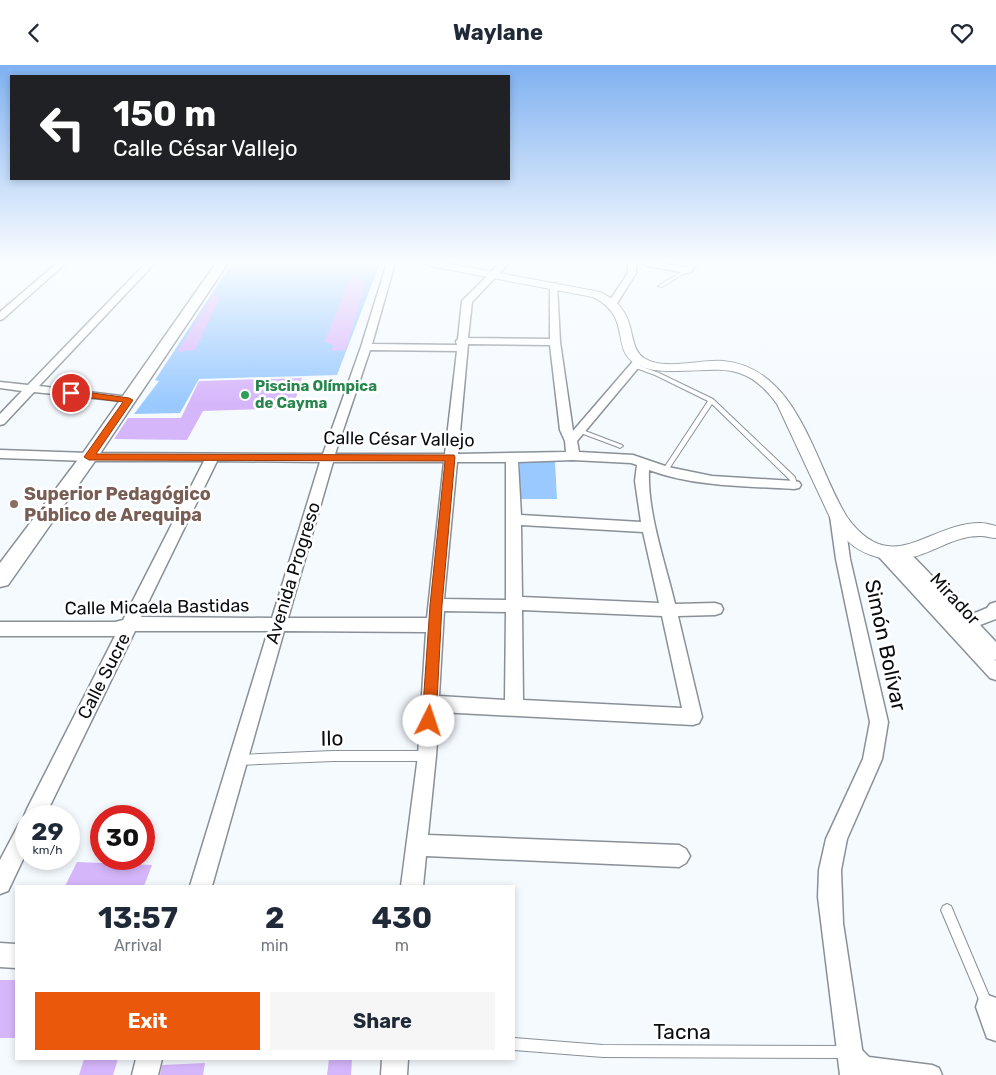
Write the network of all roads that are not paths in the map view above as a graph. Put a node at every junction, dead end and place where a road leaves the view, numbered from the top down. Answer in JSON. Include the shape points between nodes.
{"nodes":[{"id":1,"x":107,"y":310,"type":"edge"},
{"id":2,"x":190,"y":310,"type":"edge"},
{"id":3,"x":377,"y":310,"type":"edge"},
{"id":4,"x":466,"y":310,"type":"edge"},
{"id":5,"x":554,"y":310,"type":"edge"},
{"id":6,"x":619,"y":310,"type":"edge"},
{"id":7,"x":555,"y":342,"type":"junction"},
{"id":8,"x":461,"y":345,"type":"junction"},
{"id":9,"x":366,"y":347,"type":"junction"},
{"id":10,"x":637,"y":363,"type":"junction"},
{"id":11,"x":0,"y":385,"type":"edge"},
{"id":12,"x":32,"y":388,"type":"junction"},
{"id":13,"x":129,"y":400,"type":"junction"},
{"id":14,"x":710,"y":400,"type":"junction"},
{"id":15,"x":0,"y":421,"type":"edge"},
{"id":16,"x":580,"y":431,"type":"junction"},
{"id":17,"x":571,"y":441,"type":"junction"},
{"id":18,"x":620,"y":446,"type":"dead end"},
{"id":19,"x":0,"y":455,"type":"edge"},
{"id":20,"x":213,"y":456,"type":"junction"},
{"id":21,"x":328,"y":456,"type":"junction"},
{"id":22,"x":572,"y":456,"type":"junction"},
{"id":23,"x":89,"y":457,"type":"junction"},
{"id":24,"x":450,"y":457,"type":"junction"},
{"id":25,"x":512,"y":458,"type":"junction"},
{"id":26,"x":643,"y":463,"type":"junction"},
{"id":27,"x":665,"y":471,"type":"junction"},
{"id":28,"x":794,"y":485,"type":"joint"},
{"id":29,"x":836,"y":516,"type":"junction"},
{"id":30,"x":514,"y":520,"type":"junction"},
{"id":31,"x":649,"y":527,"type":"junction"},
{"id":32,"x":996,"y":532,"type":"edge"},
{"id":33,"x":884,"y":553,"type":"junction"},
{"id":34,"x":902,"y":554,"type":"junction"},
{"id":35,"x":0,"y":579,"type":"edge"},
{"id":36,"x":514,"y":603,"type":"junction"},
{"id":37,"x":436,"y":605,"type":"junction"},
{"id":38,"x":996,"y":608,"type":"edge"},
{"id":39,"x":716,"y":609,"type":"dead end"},
{"id":40,"x":667,"y":610,"type":"junction"},
{"id":41,"x":130,"y":624,"type":"junction"},
{"id":42,"x":434,"y":625,"type":"junction"},
{"id":43,"x":961,"y":625,"type":"junction"},
{"id":44,"x":276,"y":626,"type":"junction"},
{"id":45,"x":0,"y":629,"type":"edge"},
{"id":46,"x":996,"y":653,"type":"edge"},
{"id":47,"x":996,"y":673,"type":"edge"},
{"id":48,"x":430,"y":704,"type":"junction"},
{"id":49,"x":514,"y":709,"type":"junction"},
{"id":50,"x":427,"y":756,"type":"junction"},
{"id":51,"x":238,"y":760,"type":"junction"},
{"id":52,"x":40,"y":805,"type":"edge"},
{"id":53,"x":416,"y":845,"type":"junction"},
{"id":54,"x":15,"y":853,"type":"edge"},
{"id":55,"x":679,"y":856,"type":"dead end"},
{"id":56,"x":0,"y":883,"type":"edge"},
{"id":57,"x":201,"y":885,"type":"edge"},
{"id":58,"x":412,"y":885,"type":"edge"},
{"id":59,"x":947,"y":911,"type":"dead end"},
{"id":60,"x":0,"y":955,"type":"edge"},
{"id":61,"x":15,"y":956,"type":"edge"},
{"id":62,"x":993,"y":1015,"type":"edge"},
{"id":63,"x":515,"y":1044,"type":"edge"},
{"id":64,"x":850,"y":1052,"type":"junction"},
{"id":65,"x":150,"y":1060,"type":"edge"},
{"id":66,"x":395,"y":1060,"type":"edge"},
{"id":67,"x":145,"y":1075,"type":"edge"},
{"id":68,"x":394,"y":1075,"type":"edge"},
{"id":69,"x":853,"y":1075,"type":"edge"},
{"id":70,"x":932,"y":1075,"type":"edge"}],
"edges":[{"from":1,"to":12,"type":"street"},
{"from":2,"to":13,"type":"main road"},
{"from":3,"to":9,"type":"street","name":"Avenida Progreso"},
{"from":4,"to":8,"type":"street"},
{"from":5,"to":7,"type":"street"},
{"from":6,"to":10,"type":"street"},
{"from":7,"to":8,"type":"street"},
{"from":7,"to":17,"type":"street","via":[[566,430]]},
{"from":8,"to":9,"type":"street"},
{"from":8,"to":24,"type":"street"},
{"from":9,"to":21,"type":"street","name":"Avenida Progreso"},
{"from":10,"to":14,"type":"lane"},
{"from":10,"to":16,"type":"street"},
{"from":10,"to":29,"type":"street","via":[[664,367],[730,366],[769,386],[784,403]]},
{"from":11,"to":12,"type":"street"},
{"from":12,"to":13,"type":"street"},
{"from":12,"to":15,"type":"street"},
{"from":13,"to":23,"type":"main road"},
{"from":14,"to":27,"type":"lane"},
{"from":14,"to":28,"type":"lane","via":[[793,479]]},
{"from":16,"to":17,"type":"street"},
{"from":16,"to":18,"type":"lane"},
{"from":17,"to":22,"type":"street"},
{"from":19,"to":23,"type":"street","name":"Calle César Vallejo"},
{"from":20,"to":21,"type":"street","name":"Calle César Vallejo"},
{"from":20,"to":23,"type":"street","name":"Calle César Vallejo"},
{"from":20,"to":41,"type":"street","name":"Calle Sucre"},
{"from":21,"to":24,"type":"street","name":"Calle César Vallejo"},
{"from":21,"to":44,"type":"street","name":"Avenida Progreso"},
{"from":22,"to":25,"type":"street","name":"Calle César Vallejo"},
{"from":22,"to":26,"type":"street","name":"Calle César Vallejo","via":[[633,459]]},
{"from":23,"to":35,"type":"main road"},
{"from":24,"to":25,"type":"street","name":"Calle César Vallejo"},
{"from":24,"to":37,"type":"street"},
{"from":25,"to":30,"type":"street"},
{"from":26,"to":27,"type":"street","name":"Calle César Vallejo"},
{"from":26,"to":31,"type":"street","via":[[642,481]]},
{"from":27,"to":28,"type":"street","name":"Calle César Vallejo","via":[[712,480]]},
{"from":29,"to":33,"type":"street","via":[[852,537]]},
{"from":29,"to":64,"type":"street","name":"Simón Bolívar","via":[[880,722],[874,760],[832,857],[829,903]]},
{"from":30,"to":31,"type":"street"},
{"from":30,"to":36,"type":"street"},
{"from":31,"to":40,"type":"street"},
{"from":32,"to":34,"type":"street","via":[[970,531]]},
{"from":33,"to":34,"type":"street"},
{"from":33,"to":43,"type":"street","name":"Mirador"},
{"from":34,"to":43,"type":"street","name":"Mirador"},
{"from":36,"to":37,"type":"street","via":[[507,606]]},
{"from":36,"to":40,"type":"street"},
{"from":36,"to":49,"type":"street"},
{"from":37,"to":42,"type":"street"},
{"from":38,"to":43,"type":"street","via":[[994,613]]},
{"from":39,"to":40,"type":"street"},
{"from":40,"to":49,"type":"street","via":[[693,717]]},
{"from":41,"to":44,"type":"street","name":"Calle Micaela Bastidas"},
{"from":41,"to":45,"type":"street","name":"Calle Micaela Bastidas","via":[[115,629]]},
{"from":41,"to":52,"type":"street","name":"Calle Sucre"},
{"from":42,"to":44,"type":"street","name":"Calle Micaela Bastidas"},
{"from":42,"to":48,"type":"street"},
{"from":43,"to":46,"type":"street","name":"Mirador"},
{"from":43,"to":47,"type":"street","name":"Mirador"},
{"from":44,"to":51,"type":"street","name":"Avenida Progreso"},
{"from":48,"to":49,"type":"street"},
{"from":48,"to":50,"type":"street"},
{"from":50,"to":51,"type":"lane","name":"Ilo"},
{"from":50,"to":53,"type":"street"},
{"from":51,"to":57,"type":"street","name":"Avenida Progreso"},
{"from":53,"to":55,"type":"street"},
{"from":53,"to":58,"type":"street"},
{"from":54,"to":56,"type":"street"},
{"from":59,"to":62,"type":"lane"},
{"from":60,"to":61,"type":"street"},
{"from":63,"to":64,"type":"lane","name":"Tacna","via":[[603,1051]]},
{"from":64,"to":69,"type":"street","name":"Simón Bolívar"},
{"from":64,"to":70,"type":"street","via":[[865,1066]]},
{"from":65,"to":67,"type":"street"},
{"from":66,"to":68,"type":"street"}]}
